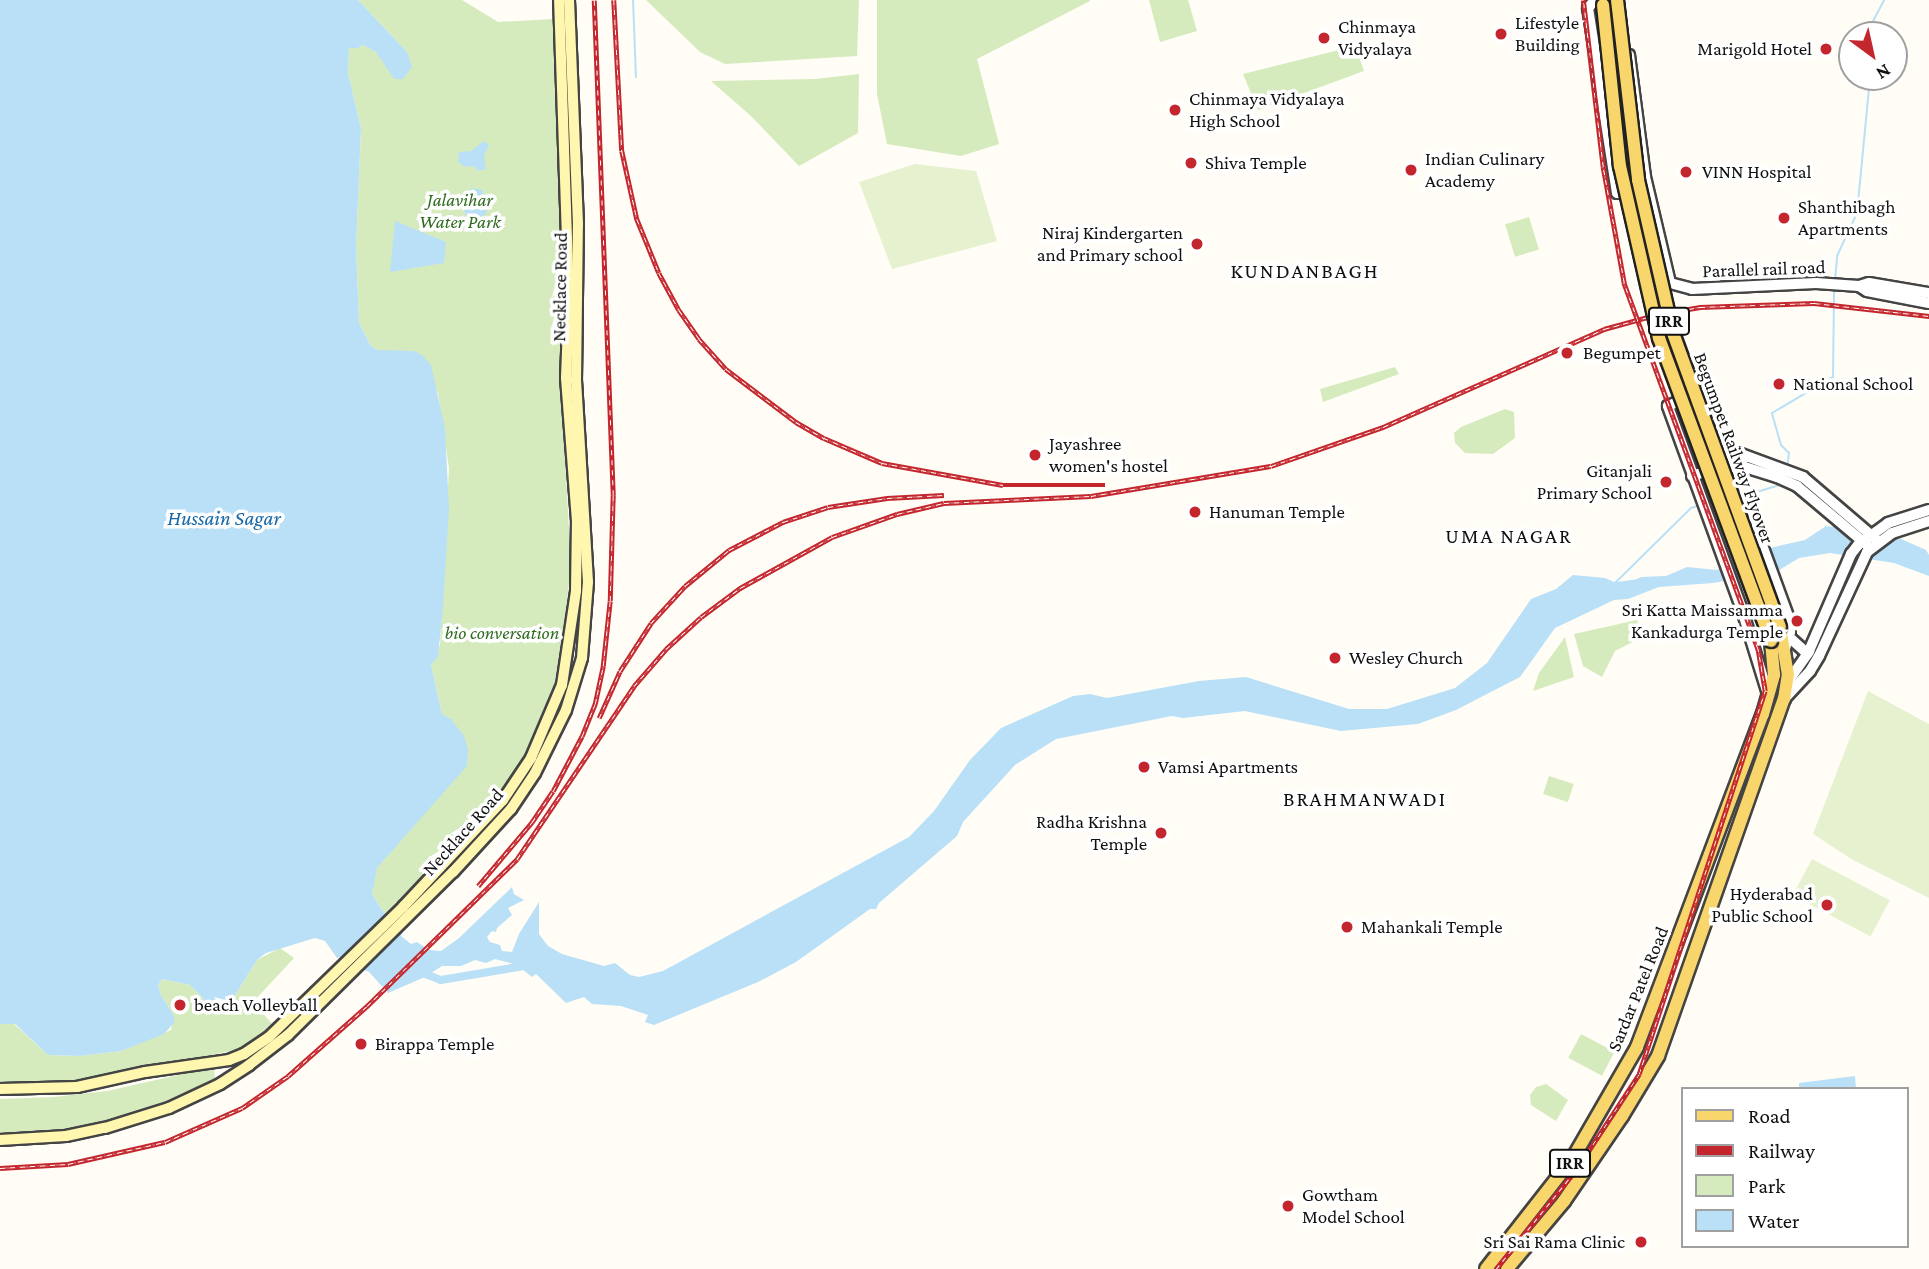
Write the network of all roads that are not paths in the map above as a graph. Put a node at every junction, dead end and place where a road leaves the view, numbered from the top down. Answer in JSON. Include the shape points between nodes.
{"nodes":[{"id":1,"x":559,"y":0,"type":"edge"},
{"id":2,"x":569,"y":0,"type":"edge"},
{"id":3,"x":1617,"y":0,"type":"edge"},
{"id":4,"x":1623,"y":0,"type":"edge"},
{"id":5,"x":1602,"y":1,"type":"edge"},
{"id":6,"x":570,"y":145,"type":"junction"},
{"id":7,"x":1647,"y":187,"type":"junction"},
{"id":8,"x":1658,"y":273,"type":"junction"},
{"id":9,"x":1854,"y":286,"type":"junction"},
{"id":10,"x":1929,"y":293,"type":"edge"},
{"id":11,"x":1929,"y":303,"type":"edge"},
{"id":12,"x":1750,"y":462,"type":"junction"},
{"id":13,"x":1732,"y":463,"type":"junction"},
{"id":14,"x":1692,"y":476,"type":"junction"},
{"id":15,"x":1929,"y":510,"type":"edge"},
{"id":16,"x":1929,"y":521,"type":"edge"},
{"id":17,"x":1871,"y":541,"type":"junction"},
{"id":18,"x":1785,"y":637,"type":"junction"},
{"id":19,"x":1812,"y":653,"type":"junction"},
{"id":20,"x":1787,"y":684,"type":"junction"},
{"id":21,"x":1768,"y":694,"type":"junction"},
{"id":22,"x":1784,"y":699,"type":"junction"},
{"id":23,"x":328,"y":989,"type":"junction"},
{"id":24,"x":229,"y":1060,"type":"junction"},
{"id":25,"x":236,"y":1074,"type":"junction"},
{"id":26,"x":0,"y":1089,"type":"edge"},
{"id":27,"x":0,"y":1140,"type":"edge"},
{"id":28,"x":1486,"y":1269,"type":"edge"},
{"id":29,"x":1507,"y":1269,"type":"edge"}],
"edges":[{"from":1,"to":6,"type":"main road","name":"Necklace Road"},
{"from":2,"to":6,"type":"main road","name":"Necklace Road"},
{"from":3,"to":8,"type":"main road","name":"Begumpet Railway Flyover","number":"IRR","bridge":true,"via":[[1638,180]]},
{"from":4,"to":7,"type":"street"},
{"from":5,"to":7,"type":"street","via":[[1588,8],[1617,193]]},
{"from":5,"to":8,"type":"main road","number":"IRR","bridge":true,"via":[[1631,182]]},
{"from":5,"to":21,"type":"main road","name":"Begumpet Railway Flyover","number":"IRR","bridge":true,"via":[[1620,166],[1659,338],[1771,641],[1774,667]]},
{"from":6,"to":23,"type":"main road","name":"Necklace Road","via":[[566,378],[577,521],[576,591],[562,685],[519,787],[408,910]]},
{"from":7,"to":9,"type":"street","name":"Parallel rail road","via":[[1670,283],[1692,289],[1816,283]]},
{"from":8,"to":18,"type":"main road","name":"Begumpet Railway Flyover","number":"IRR","bridge":true,"via":[[1683,365]]},
{"from":9,"to":10,"type":"street","name":"Parallel rail road","via":[[1869,283]]},
{"from":9,"to":11,"type":"street","name":"Parallel rail road"},
{"from":12,"to":13,"type":"street"},
{"from":12,"to":14,"type":"street","via":[[1726,445],[1705,390],[1668,406]]},
{"from":12,"to":17,"type":"street","via":[[1797,486]]},
{"from":13,"to":14,"type":"street"},
{"from":13,"to":18,"type":"street","via":[[1789,619]]},
{"from":14,"to":21,"type":"street"},
{"from":15,"to":17,"type":"street","via":[[1888,523]]},
{"from":16,"to":17,"type":"street"},
{"from":17,"to":19,"type":"street"},
{"from":18,"to":19,"type":"street"},
{"from":18,"to":20,"type":"main road","name":"Begumpet Railway Flyover","number":"IRR"},
{"from":19,"to":20,"type":"street"},
{"from":19,"to":22,"type":"street","via":[[1811,671]]},
{"from":20,"to":22,"type":"main road","name":"Begumpet Railway Flyover","number":"IRR"},
{"from":21,"to":28,"type":"main road","name":"Sardar Patel Road","number":"IRR","via":[[1626,1071],[1573,1158]]},
{"from":22,"to":29,"type":"main road","name":"Sardar Patel Road","number":"IRR","via":[[1658,1056],[1564,1201]]},
{"from":23,"to":24,"type":"main road","name":"Necklace Road","via":[[270,1037]]},
{"from":23,"to":25,"type":"main road","name":"Necklace Road","via":[[288,1035]]},
{"from":24,"to":25,"type":"main road"},
{"from":24,"to":26,"type":"main road","name":"Necklace Road","via":[[76,1087]]},
{"from":25,"to":27,"type":"main road","name":"Necklace Road","via":[[169,1108],[105,1129]]}]}
